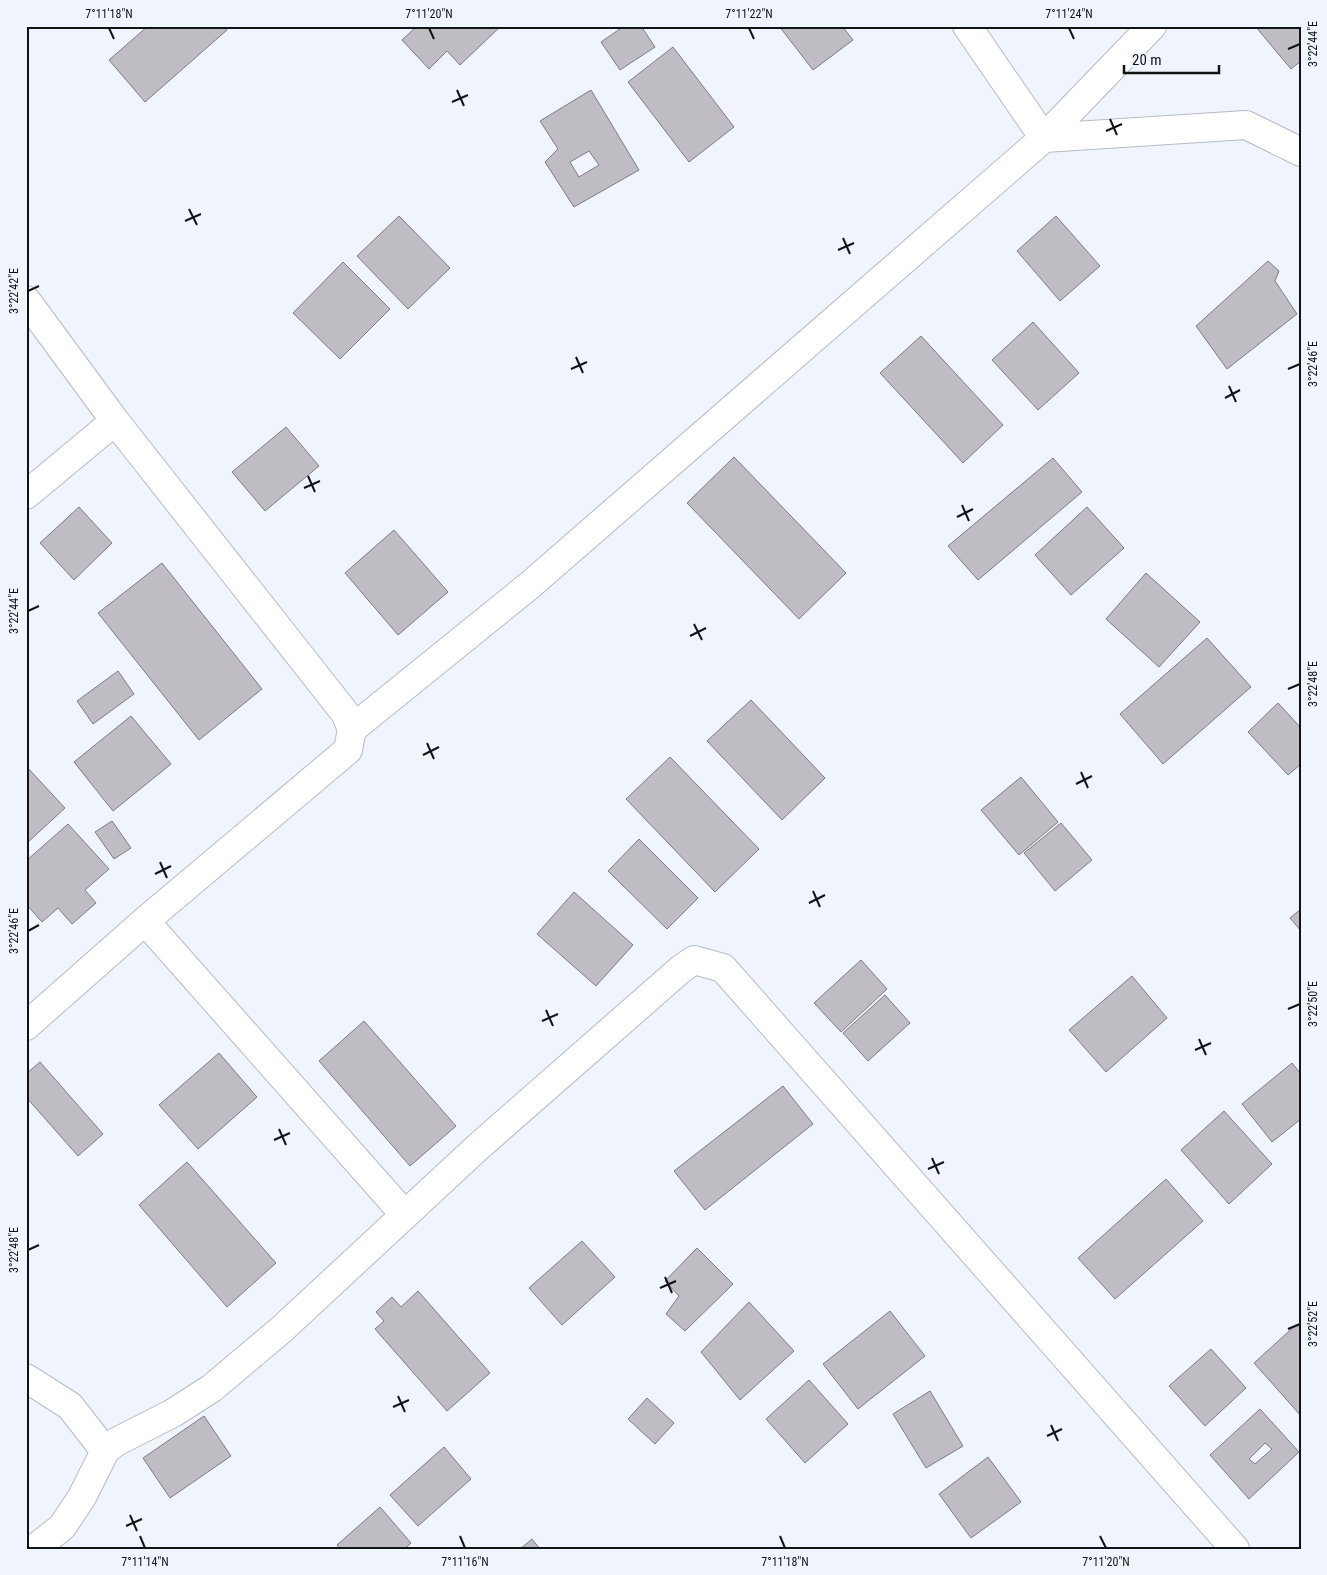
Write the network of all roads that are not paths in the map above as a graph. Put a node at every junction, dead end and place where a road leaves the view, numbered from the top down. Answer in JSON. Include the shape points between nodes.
{"nodes":[{"id":1,"x":967,"y":26,"type":"edge"},
{"id":2,"x":1152,"y":26,"type":"edge"},
{"id":3,"x":1044,"y":138,"type":"junction"},
{"id":4,"x":1301,"y":152,"type":"edge"},
{"id":5,"x":26,"y":300,"type":"edge"},
{"id":6,"x":115,"y":421,"type":"junction"},
{"id":7,"x":26,"y":495,"type":"edge"},
{"id":8,"x":352,"y":729,"type":"junction"},
{"id":9,"x":145,"y":921,"type":"junction"},
{"id":10,"x":26,"y":1026,"type":"edge"},
{"id":11,"x":405,"y":1215,"type":"junction"},
{"id":12,"x":26,"y":1378,"type":"edge"},
{"id":13,"x":105,"y":1451,"type":"junction"},
{"id":14,"x":34,"y":1549,"type":"edge"},
{"id":15,"x":1235,"y":1549,"type":"edge"}],
"edges":[{"from":1,"to":3,"type":"street"},
{"from":2,"to":3,"type":"street"},
{"from":3,"to":4,"type":"street","via":[[1246,124]]},
{"from":3,"to":8,"type":"street","via":[[530,586]]},
{"from":5,"to":6,"type":"street"},
{"from":6,"to":7,"type":"street"},
{"from":6,"to":8,"type":"street","via":[[345,713]]},
{"from":8,"to":9,"type":"street","via":[[348,750]]},
{"from":9,"to":10,"type":"street"},
{"from":9,"to":11,"type":"street"},
{"from":11,"to":13,"type":"street","via":[[282,1329],[212,1388]]},
{"from":11,"to":15,"type":"street","via":[[680,969],[694,960],[724,968]]},
{"from":12,"to":13,"type":"street","via":[[70,1406]]},
{"from":13,"to":14,"type":"street","via":[[82,1497],[62,1526]]}]}
